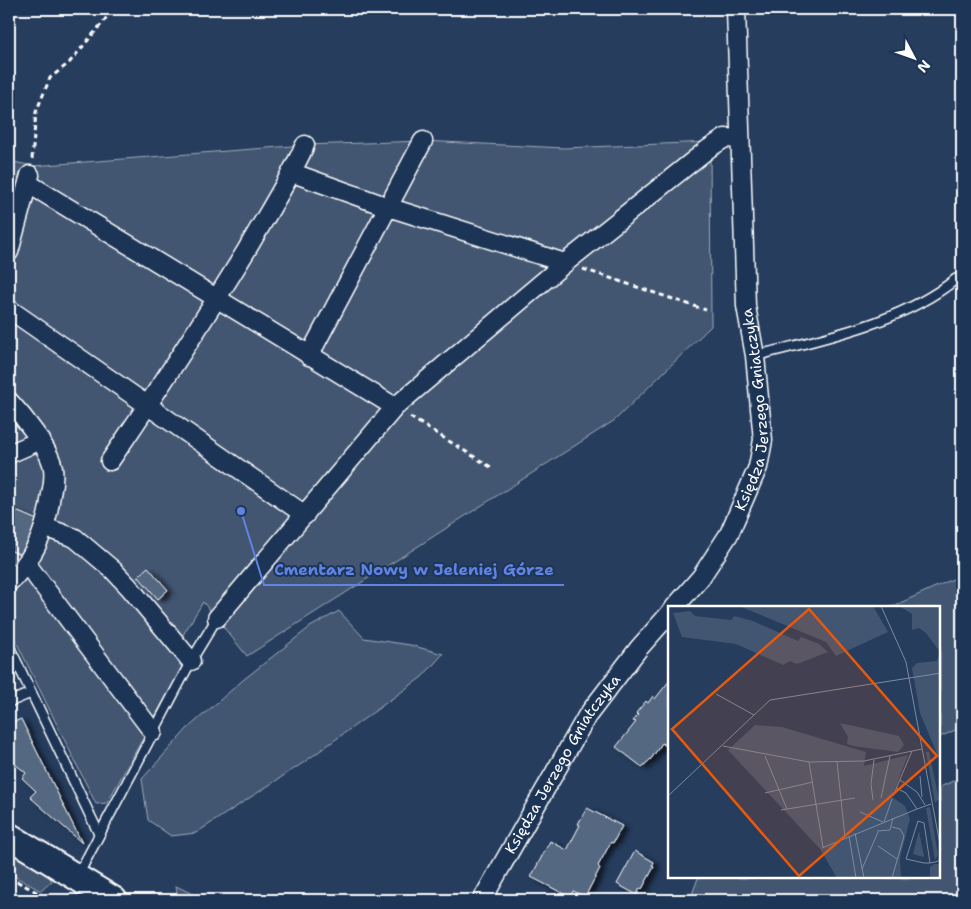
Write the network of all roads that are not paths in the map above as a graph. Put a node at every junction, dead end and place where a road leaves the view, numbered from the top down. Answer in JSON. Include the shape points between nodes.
{"nodes":[{"id":1,"x":736,"y":9,"type":"edge"},
{"id":2,"x":739,"y":139,"type":"junction"},
{"id":3,"x":423,"y":141,"type":"dead end"},
{"id":4,"x":305,"y":145,"type":"dead end"},
{"id":5,"x":293,"y":173,"type":"junction"},
{"id":6,"x":388,"y":207,"type":"junction"},
{"id":7,"x":9,"y":252,"type":"edge"},
{"id":8,"x":565,"y":264,"type":"junction"},
{"id":9,"x":956,"y":279,"type":"dead end"},
{"id":10,"x":217,"y":298,"type":"junction"},
{"id":11,"x":9,"y":309,"type":"edge"},
{"id":12,"x":309,"y":356,"type":"junction"},
{"id":13,"x":755,"y":356,"type":"junction"},
{"id":14,"x":9,"y":401,"type":"edge"},
{"id":15,"x":147,"y":406,"type":"junction"},
{"id":16,"x":395,"y":408,"type":"junction"},
{"id":17,"x":41,"y":440,"type":"junction"},
{"id":18,"x":9,"y":454,"type":"edge"},
{"id":19,"x":110,"y":461,"type":"dead end"},
{"id":20,"x":305,"y":515,"type":"junction"},
{"id":21,"x":44,"y":527,"type":"junction"},
{"id":22,"x":26,"y":563,"type":"junction"},
{"id":23,"x":9,"y":582,"type":"edge"},
{"id":24,"x":676,"y":606,"type":"edge"},
{"id":25,"x":668,"y":615,"type":"edge"},
{"id":26,"x":217,"y":618,"type":"joint"},
{"id":27,"x":10,"y":652,"type":"edge"},
{"id":28,"x":191,"y":661,"type":"junction"},
{"id":29,"x":31,"y":693,"type":"junction"},
{"id":30,"x":9,"y":702,"type":"edge"},
{"id":31,"x":153,"y":732,"type":"junction"},
{"id":32,"x":99,"y":834,"type":"junction"},
{"id":33,"x":9,"y":836,"type":"edge"},
{"id":34,"x":77,"y":877,"type":"junction"},
{"id":35,"x":114,"y":900,"type":"edge"},
{"id":36,"x":482,"y":900,"type":"edge"}],
"edges":[{"from":1,"to":2,"type":"street","name":"Księdza Jerzego Gniatczyka"},
{"from":2,"to":8,"type":"street","via":[[725,138],[708,150]]},
{"from":2,"to":13,"type":"street","name":"Księdza Jerzego Gniatczyka","via":[[746,306]]},
{"from":3,"to":6,"type":"street"},
{"from":4,"to":5,"type":"street"},
{"from":5,"to":6,"type":"street"},
{"from":5,"to":10,"type":"street"},
{"from":6,"to":8,"type":"street"},
{"from":6,"to":12,"type":"street"},
{"from":7,"to":10,"type":"street","via":[[29,180]]},
{"from":8,"to":16,"type":"street"},
{"from":9,"to":13,"type":"lane","via":[[900,312],[842,333]]},
{"from":10,"to":12,"type":"street"},
{"from":10,"to":15,"type":"street"},
{"from":11,"to":15,"type":"street"},
{"from":12,"to":16,"type":"street"},
{"from":13,"to":24,"type":"street","name":"Księdza Jerzego Gniatczyka","via":[[763,440],[758,467],[729,534],[700,578]]},
{"from":14,"to":17,"type":"street"},
{"from":15,"to":19,"type":"street"},
{"from":15,"to":20,"type":"street"},
{"from":16,"to":20,"type":"street"},
{"from":17,"to":18,"type":"street"},
{"from":17,"to":21,"type":"street","via":[[53,466]]},
{"from":20,"to":26,"type":"street"},
{"from":21,"to":22,"type":"street"},
{"from":21,"to":28,"type":"street","via":[[75,538],[112,570]]},
{"from":22,"to":23,"type":"street"},
{"from":22,"to":31,"type":"street"},
{"from":25,"to":36,"type":"street","name":"Księdza Jerzego Gniatczyka","via":[[587,716]]},
{"from":26,"to":28,"type":"lane"},
{"from":27,"to":29,"type":"lane"},
{"from":28,"to":31,"type":"lane"},
{"from":29,"to":30,"type":"lane"},
{"from":29,"to":32,"type":"lane"},
{"from":31,"to":32,"type":"lane"},
{"from":32,"to":34,"type":"lane"},
{"from":33,"to":34,"type":"main road"},
{"from":34,"to":35,"type":"main road"}]}
